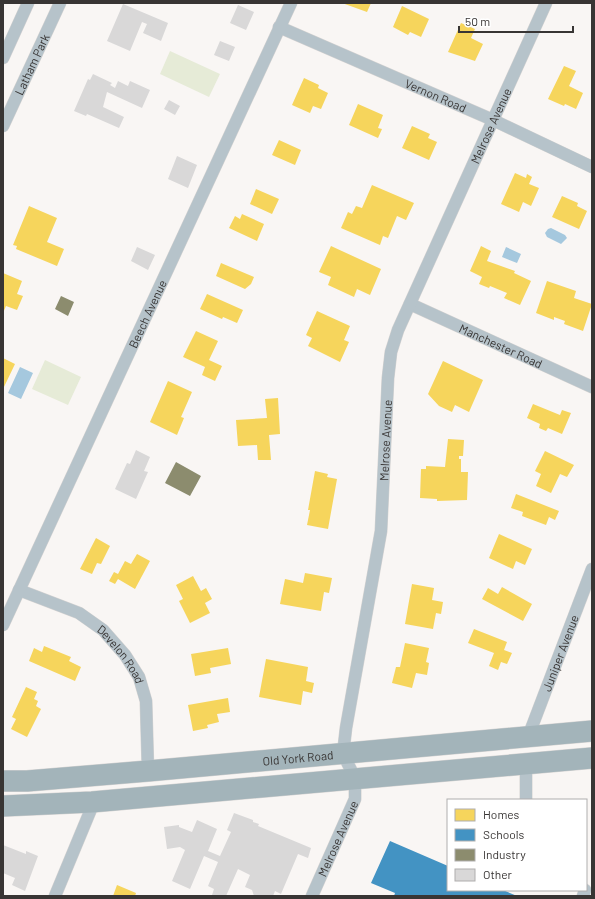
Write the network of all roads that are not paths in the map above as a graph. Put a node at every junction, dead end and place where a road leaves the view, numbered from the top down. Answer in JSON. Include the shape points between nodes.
{"nodes":[{"id":1,"x":28,"y":3,"type":"edge"},
{"id":2,"x":60,"y":3,"type":"edge"},
{"id":3,"x":291,"y":3,"type":"edge"},
{"id":4,"x":546,"y":3,"type":"edge"},
{"id":5,"x":279,"y":28,"type":"junction"},
{"id":6,"x":3,"y":58,"type":"edge"},
{"id":7,"x":493,"y":120,"type":"junction"},
{"id":8,"x":3,"y":126,"type":"edge"},
{"id":9,"x":592,"y":167,"type":"edge"},
{"id":10,"x":410,"y":304,"type":"junction"},
{"id":11,"x":592,"y":387,"type":"edge"},
{"id":12,"x":592,"y":569,"type":"edge"},
{"id":13,"x":19,"y":590,"type":"junction"},
{"id":14,"x":3,"y":625,"type":"edge"},
{"id":15,"x":592,"y":731,"type":"edge"},
{"id":16,"x":528,"y":737,"type":"junction"},
{"id":17,"x":343,"y":754,"type":"junction"},
{"id":18,"x":592,"y":758,"type":"edge"},
{"id":19,"x":526,"y":764,"type":"junction"},
{"id":20,"x":148,"y":771,"type":"junction"},
{"id":21,"x":355,"y":778,"type":"junction"},
{"id":22,"x":3,"y":781,"type":"edge"},
{"id":23,"x":526,"y":799,"type":"edge"},
{"id":24,"x":94,"y":802,"type":"junction"},
{"id":25,"x":3,"y":806,"type":"edge"},
{"id":26,"x":55,"y":896,"type":"edge"},
{"id":27,"x":312,"y":896,"type":"edge"}],
"edges":[{"from":1,"to":6,"type":"street"},
{"from":2,"to":8,"type":"street","name":"Latham Park"},
{"from":3,"to":5,"type":"street","name":"Beech Avenue"},
{"from":4,"to":7,"type":"street","name":"Melrose Avenue"},
{"from":5,"to":7,"type":"street","name":"Vernon Road"},
{"from":5,"to":13,"type":"street","name":"Beech Avenue"},
{"from":7,"to":9,"type":"street","name":"Vernon Road"},
{"from":7,"to":10,"type":"street","name":"Melrose Avenue"},
{"from":10,"to":11,"type":"street","name":"Manchester Road"},
{"from":10,"to":17,"type":"street","name":"Melrose Avenue","via":[[391,352],[381,531]]},
{"from":12,"to":16,"type":"street","name":"Juniper Avenue"},
{"from":13,"to":14,"type":"street","name":"Beech Avenue"},
{"from":13,"to":20,"type":"street","name":"Develon Road","via":[[79,613],[103,630],[125,654],[139,676],[146,701]]},
{"from":15,"to":16,"type":"highway","name":"Old York Road"},
{"from":16,"to":17,"type":"highway","name":"Old York Road"},
{"from":17,"to":20,"type":"highway","name":"Old York Road"},
{"from":17,"to":21,"type":"street","name":"Melrose Avenue"},
{"from":18,"to":19,"type":"highway"},
{"from":19,"to":21,"type":"highway"},
{"from":19,"to":23,"type":"street"},
{"from":20,"to":22,"type":"highway","name":"Old York Road"},
{"from":21,"to":24,"type":"highway"},
{"from":21,"to":27,"type":"street","name":"Melrose Avenue","via":[[355,799]]},
{"from":24,"to":25,"type":"highway"},
{"from":24,"to":26,"type":"street"}]}
